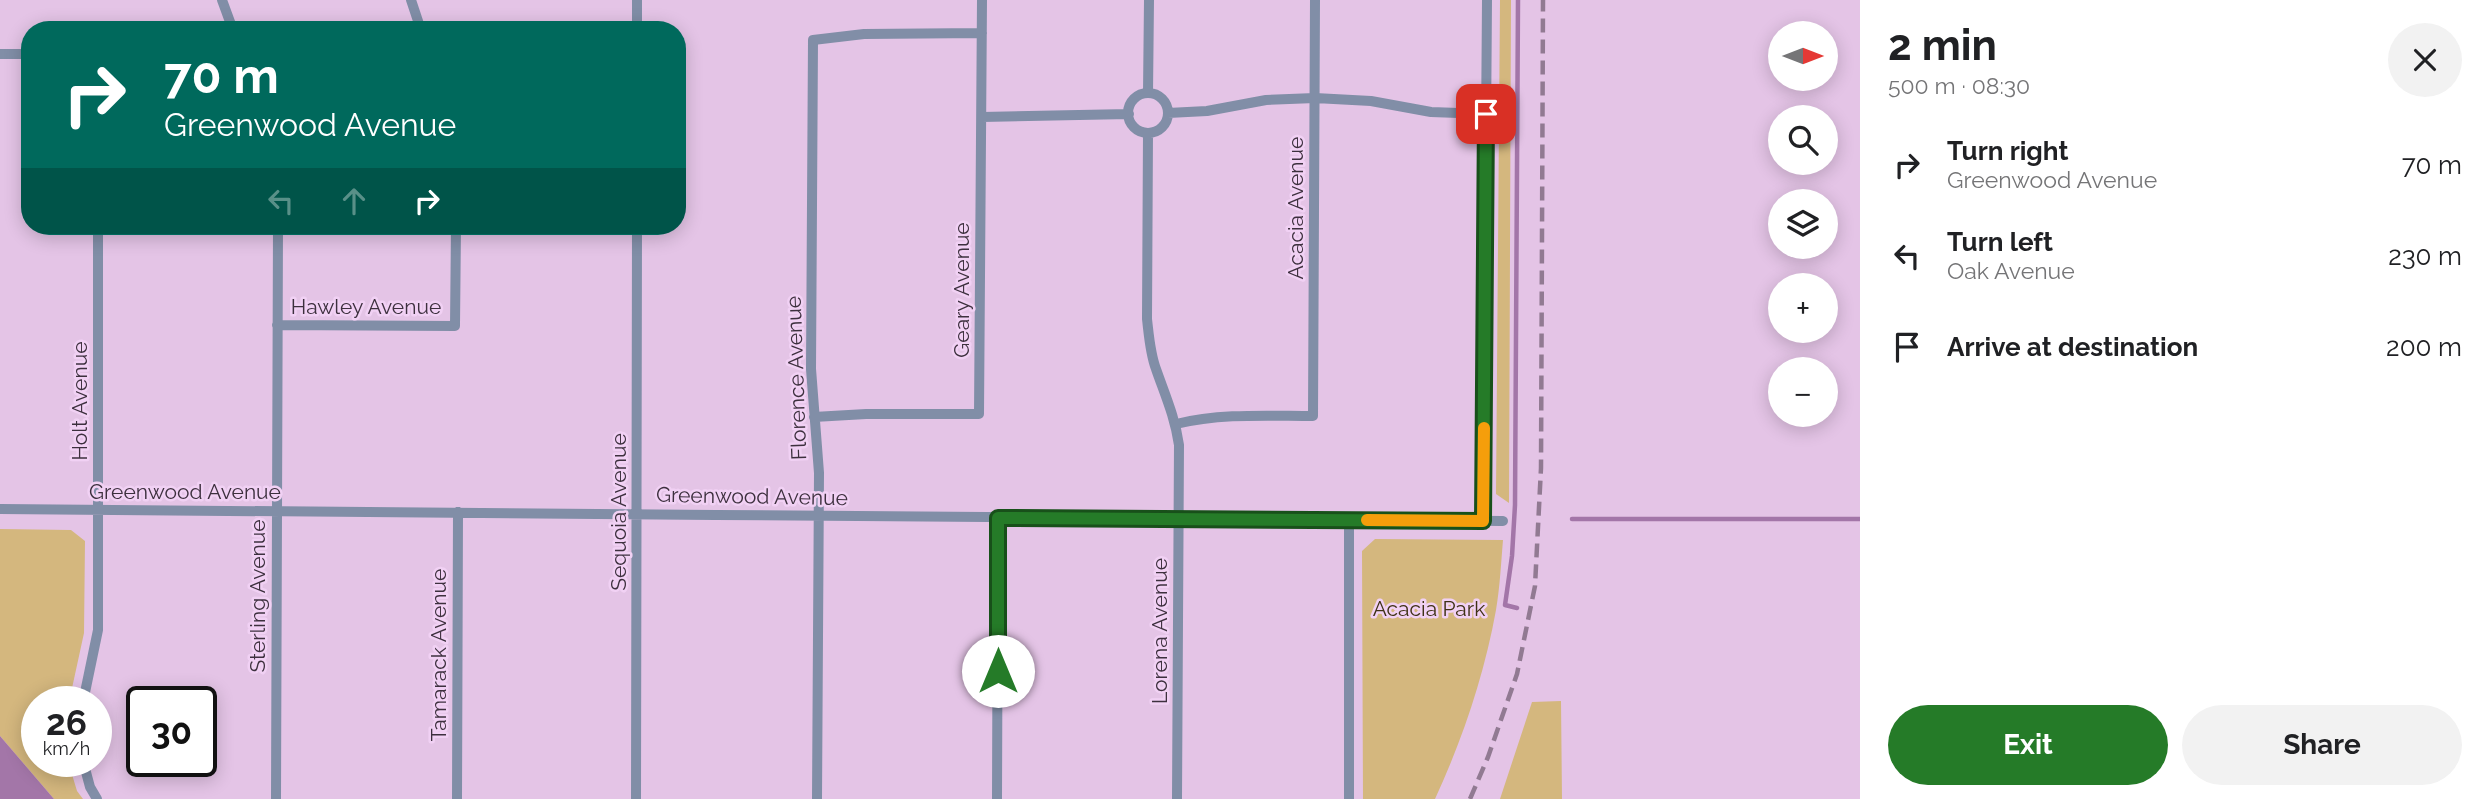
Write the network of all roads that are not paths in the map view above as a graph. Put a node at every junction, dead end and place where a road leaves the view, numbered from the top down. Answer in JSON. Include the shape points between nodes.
{"nodes":[{"id":1,"x":222,"y":0,"type":"edge"},
{"id":2,"x":411,"y":0,"type":"edge"},
{"id":3,"x":637,"y":0,"type":"edge"},
{"id":4,"x":982,"y":0,"type":"edge"},
{"id":5,"x":1149,"y":0,"type":"edge"},
{"id":6,"x":1315,"y":0,"type":"edge"},
{"id":7,"x":1487,"y":0,"type":"edge"},
{"id":8,"x":230,"y":21,"type":"edge"},
{"id":9,"x":418,"y":21,"type":"edge"},
{"id":10,"x":637,"y":21,"type":"edge"},
{"id":11,"x":982,"y":33,"type":"junction"},
{"id":12,"x":0,"y":54,"type":"edge"},
{"id":13,"x":21,"y":54,"type":"edge"},
{"id":14,"x":1148,"y":93,"type":"junction"},
{"id":15,"x":1315,"y":98,"type":"junction"},
{"id":16,"x":1168,"y":113,"type":"junction"},
{"id":17,"x":1129,"y":114,"type":"junction"},
{"id":18,"x":1486,"y":114,"type":"junction"},
{"id":19,"x":982,"y":117,"type":"junction"},
{"id":20,"x":1148,"y":133,"type":"junction"},
{"id":21,"x":98,"y":235,"type":"edge"},
{"id":22,"x":278,"y":235,"type":"edge"},
{"id":23,"x":456,"y":235,"type":"edge"},
{"id":24,"x":637,"y":235,"type":"edge"},
{"id":25,"x":277,"y":325,"type":"junction"},
{"id":26,"x":814,"y":417,"type":"junction"},
{"id":27,"x":1176,"y":424,"type":"junction"},
{"id":28,"x":0,"y":509,"type":"edge"},
{"id":29,"x":98,"y":509,"type":"junction"},
{"id":30,"x":277,"y":511,"type":"junction"},
{"id":31,"x":458,"y":512,"type":"junction"},
{"id":32,"x":637,"y":513,"type":"junction"},
{"id":33,"x":818,"y":517,"type":"junction"},
{"id":34,"x":998,"y":518,"type":"junction"},
{"id":35,"x":1178,"y":520,"type":"junction"},
{"id":36,"x":1349,"y":520,"type":"junction"},
{"id":37,"x":1483,"y":521,"type":"junction"},
{"id":38,"x":1503,"y":521,"type":"dead end"},
{"id":39,"x":86,"y":686,"type":"edge"},
{"id":40,"x":87,"y":777,"type":"edge"},
{"id":41,"x":97,"y":799,"type":"edge"},
{"id":42,"x":275,"y":799,"type":"edge"},
{"id":43,"x":457,"y":799,"type":"edge"},
{"id":44,"x":636,"y":799,"type":"edge"},
{"id":45,"x":817,"y":799,"type":"edge"},
{"id":46,"x":997,"y":799,"type":"edge"},
{"id":47,"x":1177,"y":799,"type":"edge"},
{"id":48,"x":1349,"y":799,"type":"edge"}],
"edges":[{"from":1,"to":8,"type":"street"},
{"from":2,"to":9,"type":"street"},
{"from":3,"to":10,"type":"street"},
{"from":4,"to":11,"type":"street","name":"Geary Avenue"},
{"from":5,"to":14,"type":"street"},
{"from":6,"to":15,"type":"street","name":"Acacia Avenue"},
{"from":7,"to":18,"type":"street"},
{"from":11,"to":19,"type":"street","name":"Geary Avenue"},
{"from":11,"to":26,"type":"street","name":"Florence Avenue","via":[[864,34],[813,40]]},
{"from":12,"to":13,"type":"street"},
{"from":14,"to":16,"type":"street","via":[[1164,101]]},
{"from":14,"to":17,"type":"street","via":[[1132,102]]},
{"from":15,"to":16,"type":"street"},
{"from":15,"to":18,"type":"street"},
{"from":15,"to":27,"type":"street","name":"Acacia Avenue","via":[[1313,416],[1230,416]]},
{"from":16,"to":20,"type":"street","via":[[1161,129]]},
{"from":17,"to":19,"type":"street"},
{"from":17,"to":20,"type":"street","via":[[1137,130]]},
{"from":18,"to":37,"type":"street"},
{"from":19,"to":26,"type":"street","name":"Geary Avenue","via":[[979,414]]},
{"from":20,"to":27,"type":"street","name":"Lorena Avenue","via":[[1149,344]]},
{"from":21,"to":29,"type":"street","name":"Holt Avenue"},
{"from":22,"to":25,"type":"street","name":"Sterling Avenue"},
{"from":23,"to":25,"type":"street","name":"Hawley Avenue","via":[[455,326]]},
{"from":24,"to":32,"type":"street","name":"Sequoia Avenue"},
{"from":25,"to":30,"type":"street","name":"Sterling Avenue"},
{"from":26,"to":33,"type":"street","name":"Florence Avenue"},
{"from":27,"to":35,"type":"street","name":"Lorena Avenue"},
{"from":28,"to":29,"type":"street","name":"Greenwood Avenue"},
{"from":29,"to":30,"type":"street","name":"Greenwood Avenue"},
{"from":29,"to":39,"type":"street","name":"Holt Avenue","via":[[98,630]]},
{"from":30,"to":31,"type":"street","name":"Greenwood Avenue"},
{"from":30,"to":42,"type":"street","name":"Sterling Avenue"},
{"from":31,"to":32,"type":"street","name":"Greenwood Avenue"},
{"from":31,"to":43,"type":"street","name":"Tamarack Avenue"},
{"from":32,"to":33,"type":"street","name":"Greenwood Avenue"},
{"from":32,"to":44,"type":"street","name":"Sequoia Avenue"},
{"from":33,"to":34,"type":"street","name":"Greenwood Avenue"},
{"from":33,"to":45,"type":"street","name":"Florence Avenue"},
{"from":34,"to":35,"type":"street","name":"Greenwood Avenue"},
{"from":34,"to":46,"type":"street"},
{"from":35,"to":36,"type":"street","name":"Greenwood Avenue"},
{"from":35,"to":47,"type":"street","name":"Lorena Avenue"},
{"from":36,"to":37,"type":"street","name":"Greenwood Avenue"},
{"from":36,"to":48,"type":"street"},
{"from":37,"to":38,"type":"street","name":"Greenwood Avenue"},
{"from":40,"to":41,"type":"street"}]}
